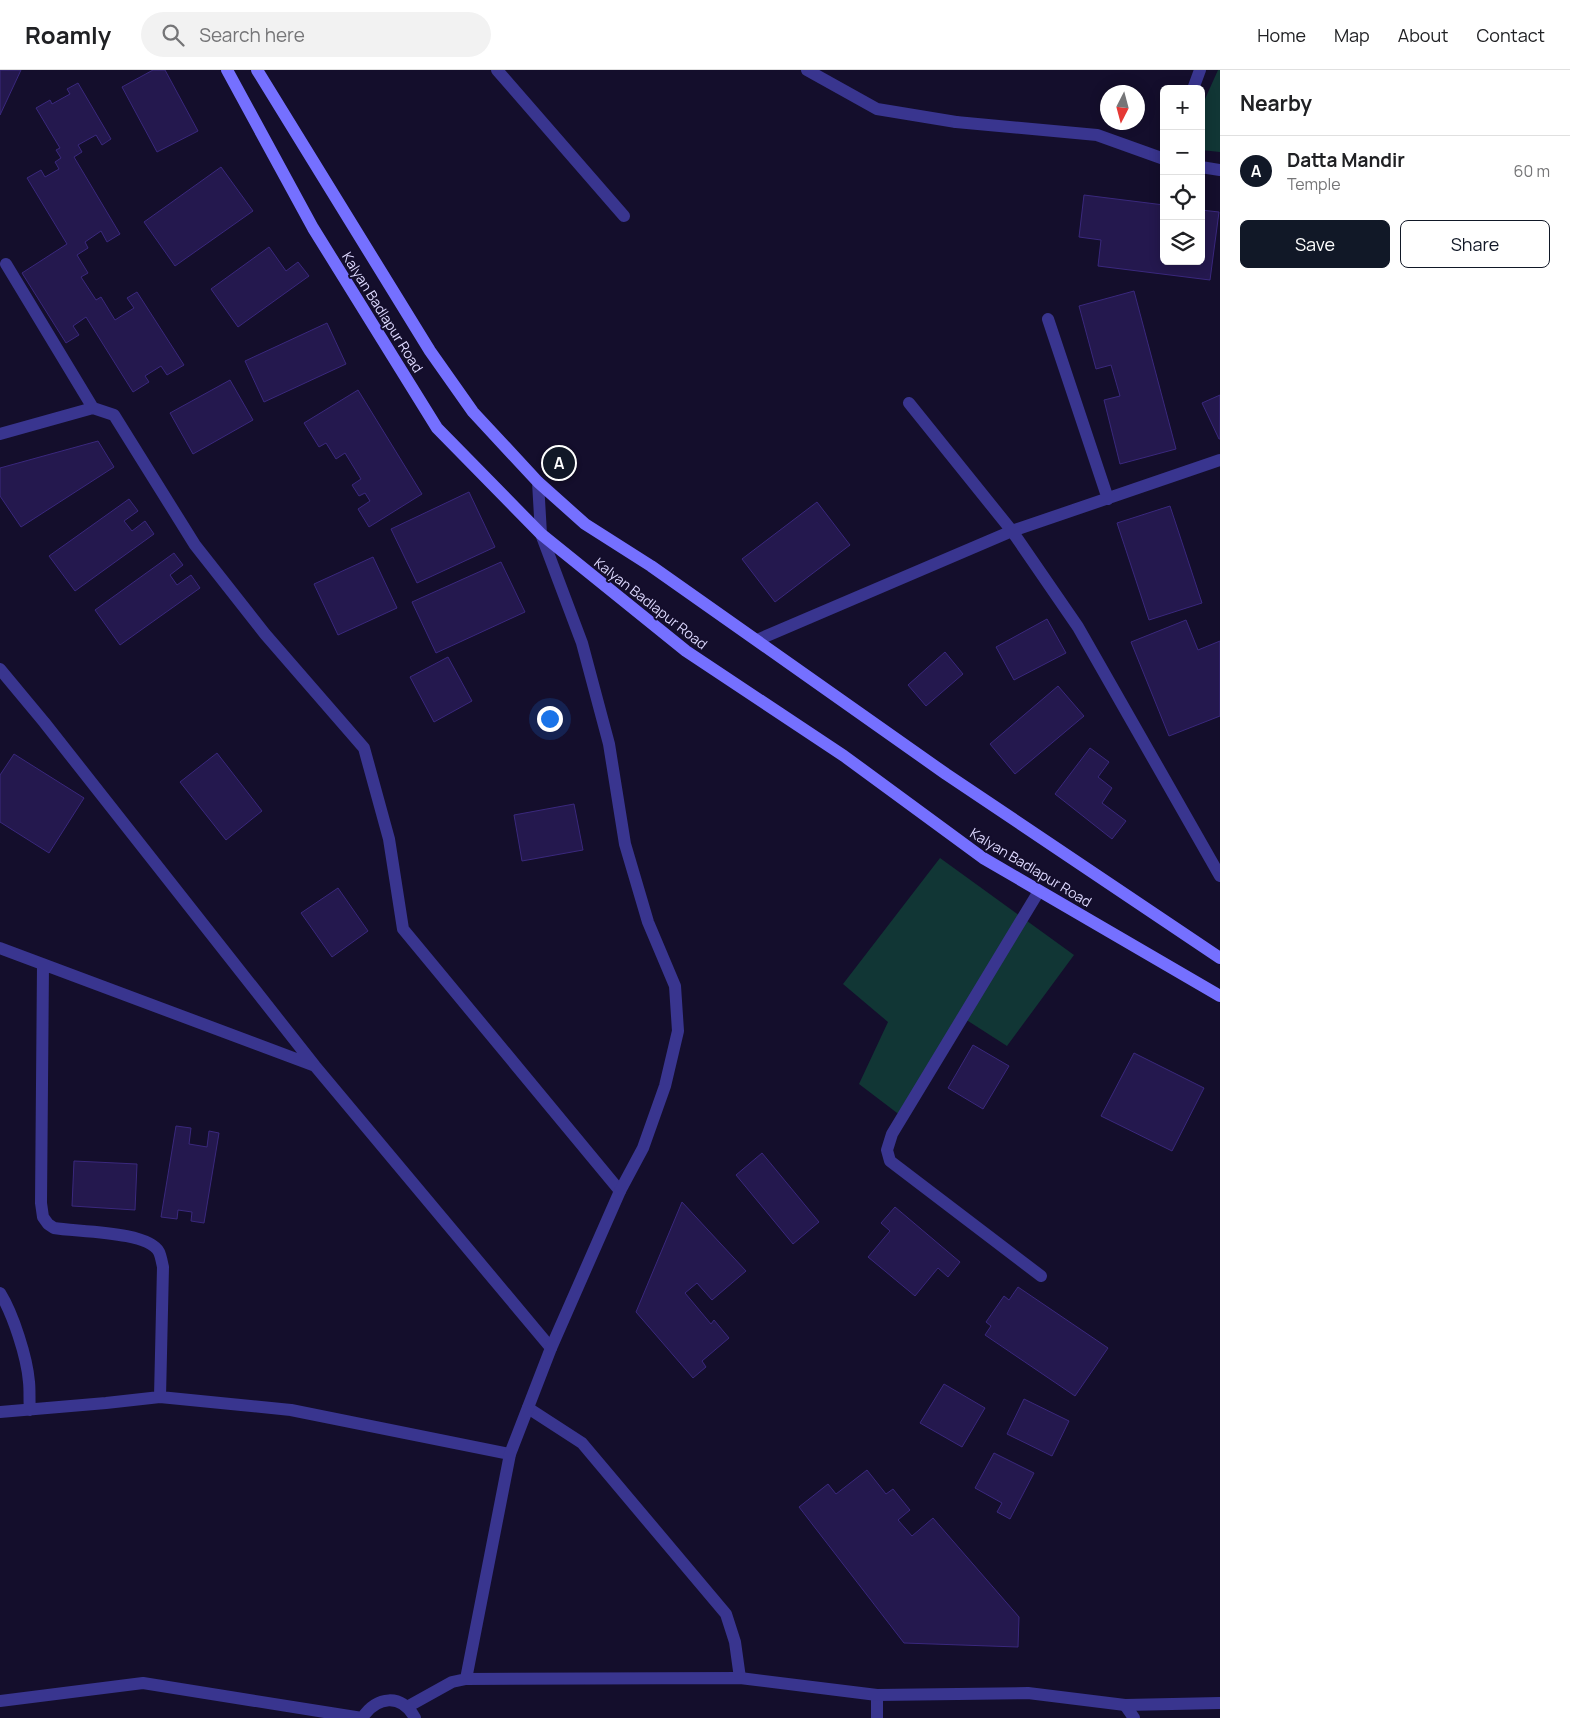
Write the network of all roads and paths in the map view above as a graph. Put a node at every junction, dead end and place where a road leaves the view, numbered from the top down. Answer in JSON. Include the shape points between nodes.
{"nodes":[{"id":1,"x":226,"y":70,"type":"edge"},
{"id":2,"x":257,"y":70,"type":"edge"},
{"id":3,"x":497,"y":70,"type":"edge"},
{"id":4,"x":806,"y":70,"type":"edge"},
{"id":5,"x":1200,"y":70,"type":"edge"},
{"id":6,"x":1194,"y":85,"type":"edge"},
{"id":7,"x":1160,"y":158,"type":"edge"},
{"id":8,"x":1205,"y":167,"type":"edge"},
{"id":9,"x":1220,"y":170,"type":"edge"},
{"id":10,"x":624,"y":216,"type":"dead end"},
{"id":11,"x":6,"y":264,"type":"dead end"},
{"id":12,"x":1048,"y":319,"type":"dead end"},
{"id":13,"x":909,"y":403,"type":"dead end"},
{"id":14,"x":93,"y":408,"type":"junction"},
{"id":15,"x":0,"y":434,"type":"edge"},
{"id":16,"x":1220,"y":460,"type":"edge"},
{"id":17,"x":538,"y":482,"type":"junction"},
{"id":18,"x":1108,"y":499,"type":"junction"},
{"id":19,"x":1012,"y":531,"type":"junction"},
{"id":20,"x":541,"y":534,"type":"junction"},
{"id":21,"x":757,"y":640,"type":"junction"},
{"id":22,"x":0,"y":668,"type":"edge"},
{"id":23,"x":1220,"y":876,"type":"edge"},
{"id":24,"x":1039,"y":890,"type":"junction"},
{"id":25,"x":0,"y":948,"type":"edge"},
{"id":26,"x":1220,"y":958,"type":"edge"},
{"id":27,"x":43,"y":965,"type":"junction"},
{"id":28,"x":1220,"y":996,"type":"edge"},
{"id":29,"x":315,"y":1066,"type":"junction"},
{"id":30,"x":620,"y":1191,"type":"junction"},
{"id":31,"x":1041,"y":1276,"type":"dead end"},
{"id":32,"x":0,"y":1293,"type":"edge"},
{"id":33,"x":551,"y":1348,"type":"junction"},
{"id":34,"x":160,"y":1397,"type":"junction"},
{"id":35,"x":528,"y":1408,"type":"junction"},
{"id":36,"x":30,"y":1410,"type":"junction"},
{"id":37,"x":0,"y":1412,"type":"edge"},
{"id":38,"x":510,"y":1454,"type":"junction"},
{"id":39,"x":740,"y":1678,"type":"junction"},
{"id":40,"x":466,"y":1679,"type":"junction"},
{"id":41,"x":877,"y":1695,"type":"junction"},
{"id":42,"x":0,"y":1701,"type":"edge"},
{"id":43,"x":1220,"y":1704,"type":"edge"},
{"id":44,"x":1124,"y":1705,"type":"junction"},
{"id":45,"x":407,"y":1707,"type":"junction"},
{"id":46,"x":362,"y":1718,"type":"edge"},
{"id":47,"x":415,"y":1718,"type":"edge"},
{"id":48,"x":877,"y":1718,"type":"edge"},
{"id":49,"x":1134,"y":1718,"type":"edge"}],
"edges":[{"from":1,"to":20,"type":"main road","name":"Kalyan Badlapur Road","via":[[313,228],[437,428]]},
{"from":2,"to":17,"type":"main road","via":[[436,358],[473,412]]},
{"from":3,"to":10,"type":"street"},
{"from":4,"to":7,"type":"street","via":[[877,109],[956,122],[1097,135]]},
{"from":5,"to":6,"type":"street"},
{"from":8,"to":9,"type":"street"},
{"from":11,"to":14,"type":"street"},
{"from":12,"to":18,"type":"street"},
{"from":13,"to":19,"type":"street"},
{"from":14,"to":15,"type":"street"},
{"from":14,"to":30,"type":"street","via":[[114,415],[195,545],[265,634],[364,748],[389,839],[403,929]]},
{"from":16,"to":18,"type":"street"},
{"from":17,"to":20,"type":"street"},
{"from":17,"to":21,"type":"main road","via":[[585,524]]},
{"from":18,"to":19,"type":"street"},
{"from":19,"to":21,"type":"street"},
{"from":19,"to":23,"type":"street","via":[[1078,627]]},
{"from":20,"to":24,"type":"main road","name":"Kalyan Badlapur Road","via":[[686,651],[844,756],[982,858]]},
{"from":20,"to":30,"type":"street","via":[[582,643],[609,744],[626,844],[648,922],[675,986],[678,1031],[665,1086],[643,1148]]},
{"from":21,"to":26,"type":"main road","via":[[946,774]]},
{"from":22,"to":29,"type":"street"},
{"from":24,"to":28,"type":"main road","name":"Kalyan Badlapur Road"},
{"from":24,"to":31,"type":"street","via":[[892,1134],[887,1150],[890,1161]]},
{"from":25,"to":27,"type":"street"},
{"from":27,"to":29,"type":"street"},
{"from":27,"to":34,"type":"street","via":[[40,1174],[43,1217],[54,1228],[133,1237],[150,1243],[159,1252],[163,1268]]},
{"from":29,"to":33,"type":"street"},
{"from":30,"to":33,"type":"street"},
{"from":32,"to":36,"type":"street","via":[[8,1306],[24,1358]]},
{"from":33,"to":35,"type":"street"},
{"from":34,"to":36,"type":"street"},
{"from":34,"to":38,"type":"street","via":[[291,1410]]},
{"from":35,"to":38,"type":"street"},
{"from":35,"to":39,"type":"street","via":[[582,1443],[726,1614],[735,1642]]},
{"from":36,"to":37,"type":"street"},
{"from":38,"to":40,"type":"street"},
{"from":39,"to":40,"type":"street"},
{"from":39,"to":41,"type":"street"},
{"from":40,"to":45,"type":"street","via":[[452,1682]]},
{"from":41,"to":44,"type":"street","via":[[1028,1693]]},
{"from":41,"to":48,"type":"street"},
{"from":42,"to":46,"type":"street","via":[[143,1683]]},
{"from":43,"to":44,"type":"street"},
{"from":44,"to":49,"type":"street"},
{"from":45,"to":46,"type":"street","via":[[395,1701],[382,1701],[370,1707]]},
{"from":45,"to":47,"type":"street"}]}
